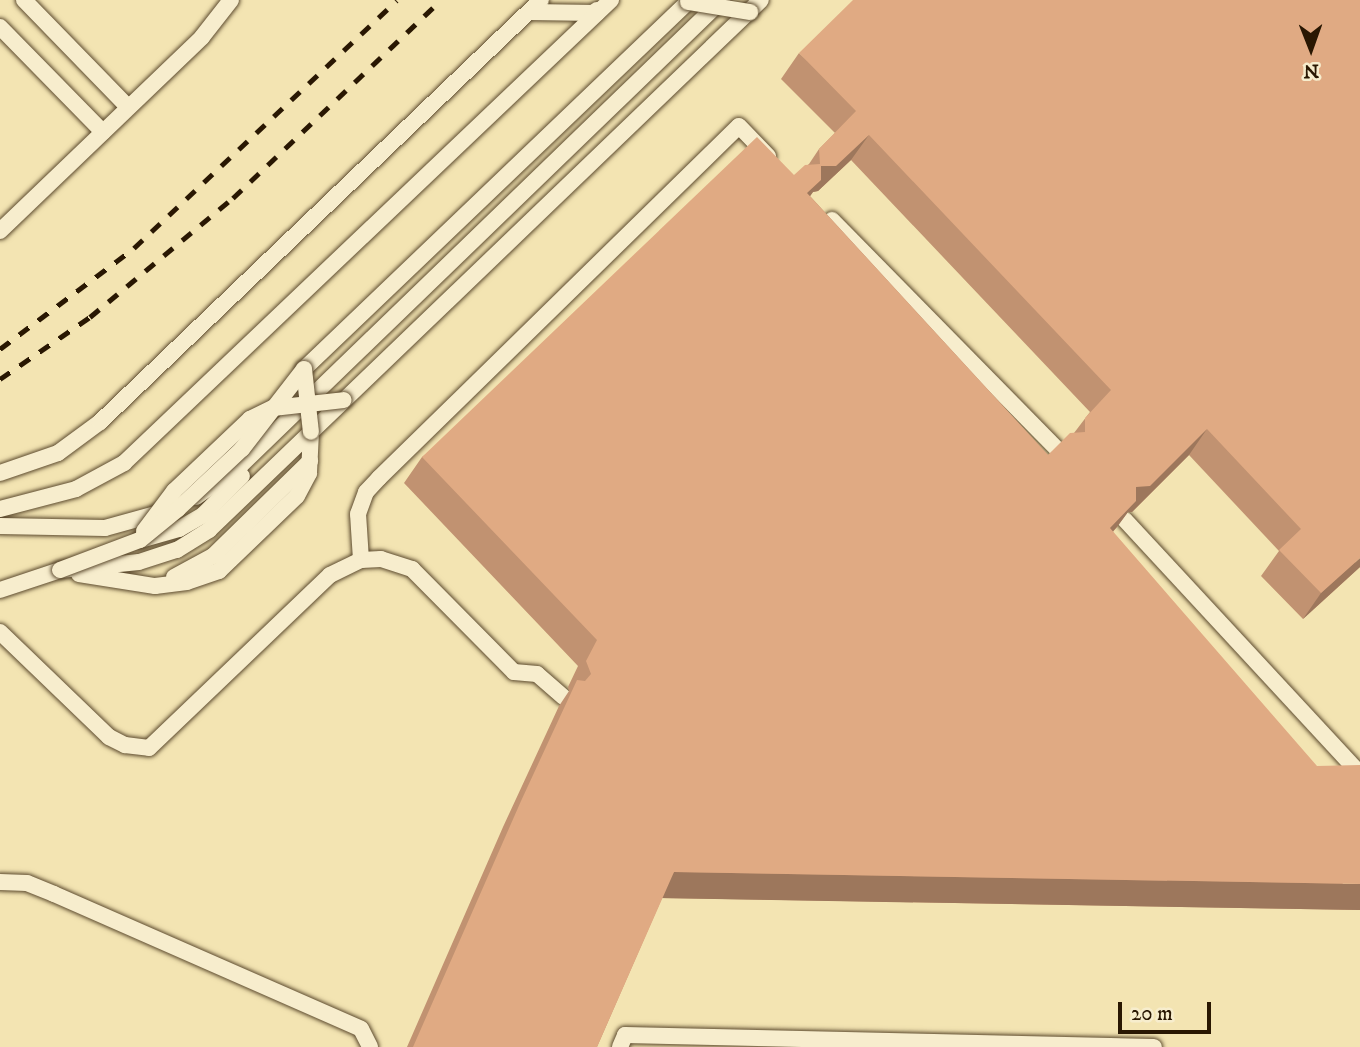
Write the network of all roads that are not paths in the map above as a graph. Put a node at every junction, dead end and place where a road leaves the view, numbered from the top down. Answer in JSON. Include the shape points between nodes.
{"nodes":[{"id":1,"x":24,"y":0,"type":"edge"},
{"id":2,"x":231,"y":0,"type":"edge"},
{"id":3,"x":611,"y":0,"type":"edge"},
{"id":4,"x":722,"y":0,"type":"edge"},
{"id":5,"x":689,"y":1,"type":"edge"},
{"id":6,"x":535,"y":6,"type":"edge"},
{"id":7,"x":755,"y":6,"type":"edge"},
{"id":8,"x":597,"y":7,"type":"edge"},
{"id":9,"x":0,"y":27,"type":"edge"},
{"id":10,"x":128,"y":107,"type":"junction"},
{"id":11,"x":103,"y":132,"type":"junction"},
{"id":12,"x":785,"y":173,"type":"edge"},
{"id":13,"x":820,"y":208,"type":"edge"},
{"id":14,"x":0,"y":231,"type":"edge"},
{"id":15,"x":304,"y":369,"type":"junction"},
{"id":16,"x":344,"y":400,"type":"junction"},
{"id":17,"x":308,"y":406,"type":"junction"},
{"id":18,"x":273,"y":408,"type":"junction"},
{"id":19,"x":311,"y":432,"type":"junction"},
{"id":20,"x":1059,"y":452,"type":"edge"},
{"id":21,"x":0,"y":473,"type":"edge"},
{"id":22,"x":0,"y":509,"type":"edge"},
{"id":23,"x":202,"y":515,"type":"junction"},
{"id":24,"x":1125,"y":520,"type":"edge"},
{"id":25,"x":0,"y":526,"type":"edge"},
{"id":26,"x":140,"y":540,"type":"junction"},
{"id":27,"x":360,"y":560,"type":"junction"},
{"id":28,"x":139,"y":562,"type":"junction"},
{"id":29,"x":60,"y":570,"type":"junction"},
{"id":30,"x":0,"y":590,"type":"edge"},
{"id":31,"x":0,"y":632,"type":"edge"},
{"id":32,"x":563,"y":697,"type":"dead end"},
{"id":33,"x":1360,"y":774,"type":"edge"},
{"id":34,"x":0,"y":882,"type":"edge"},
{"id":35,"x":361,"y":1029,"type":"junction"},
{"id":36,"x":353,"y":1047,"type":"edge"},
{"id":37,"x":370,"y":1047,"type":"edge"},
{"id":38,"x":620,"y":1047,"type":"edge"},
{"id":39,"x":1154,"y":1047,"type":"edge"}],
"edges":[{"from":1,"to":10,"type":"lane"},
{"from":2,"to":10,"type":"lane","via":[[202,37]]},
{"from":3,"to":8,"type":"lane"},
{"from":4,"to":25,"type":"lane","via":[[218,484],[146,519],[105,528]]},
{"from":5,"to":7,"type":"lane","bridge":true},
{"from":5,"to":15,"type":"lane"},
{"from":6,"to":8,"type":"lane"},
{"from":6,"to":21,"type":"lane","via":[[100,422],[58,453]]},
{"from":7,"to":16,"type":"lane"},
{"from":8,"to":22,"type":"lane","via":[[124,463],[76,489]]},
{"from":9,"to":11,"type":"lane"},
{"from":10,"to":11,"type":"lane"},
{"from":11,"to":14,"type":"lane"},
{"from":12,"to":27,"type":"lane","via":[[738,126],[366,492],[358,514]]},
{"from":13,"to":20,"type":"lane"},
{"from":15,"to":17,"type":"lane","bridge":true},
{"from":15,"to":18,"type":"lane","bridge":true},
{"from":16,"to":17,"type":"lane","bridge":true},
{"from":16,"to":19,"type":"lane"},
{"from":17,"to":18,"type":"lane","bridge":true},
{"from":17,"to":19,"type":"lane","bridge":true},
{"from":17,"to":23,"type":"lane"},
{"from":18,"to":26,"type":"lane","bridge":true,"via":[[250,419],[174,491]]},
{"from":19,"to":28,"type":"lane","via":[[209,530],[177,550]]},
{"from":19,"to":29,"type":"lane","via":[[311,460],[304,484],[288,507],[219,571],[172,585],[123,583]]},
{"from":23,"to":26,"type":"lane","via":[[178,529]]},
{"from":23,"to":28,"type":"lane"},
{"from":24,"to":33,"type":"lane"},
{"from":26,"to":29,"type":"lane","bridge":true},
{"from":27,"to":31,"type":"lane","via":[[330,575],[149,748],[109,737]]},
{"from":27,"to":32,"type":"lane","via":[[396,561],[411,569],[514,672],[537,674]]},
{"from":28,"to":29,"type":"lane","bridge":true},
{"from":29,"to":30,"type":"lane"},
{"from":34,"to":35,"type":"lane","via":[[27,883]]},
{"from":35,"to":36,"type":"lane"},
{"from":35,"to":37,"type":"lane"},
{"from":38,"to":39,"type":"lane","via":[[625,1035]]}]}
